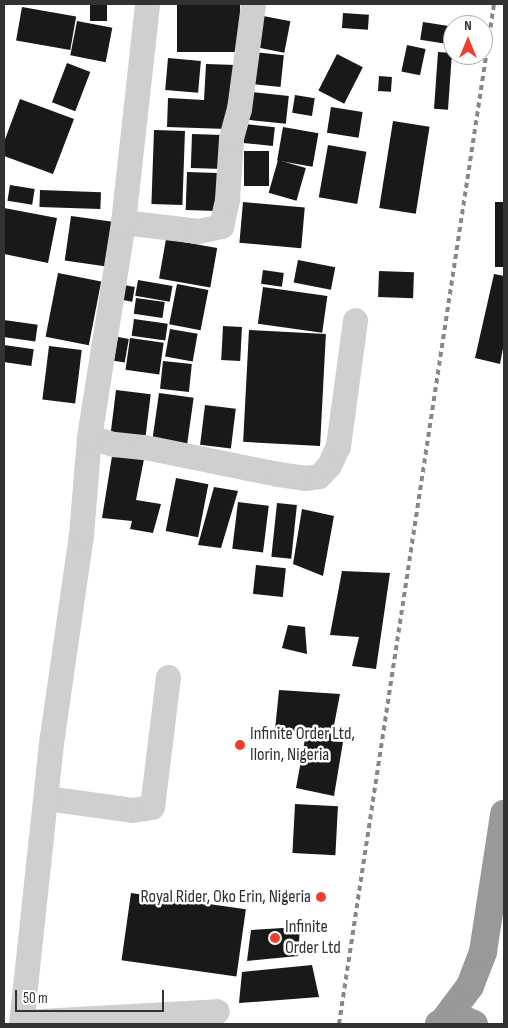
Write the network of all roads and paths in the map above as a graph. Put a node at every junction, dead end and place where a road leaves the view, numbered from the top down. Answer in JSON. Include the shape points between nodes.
{"nodes":[{"id":1,"x":147,"y":4,"type":"edge"},
{"id":2,"x":253,"y":4,"type":"edge"},
{"id":3,"x":124,"y":222,"type":"junction"},
{"id":4,"x":355,"y":320,"type":"dead end"},
{"id":5,"x":89,"y":437,"type":"junction"},
{"id":6,"x":168,"y":677,"type":"dead end"},
{"id":7,"x":46,"y":798,"type":"junction"},
{"id":8,"x":504,"y":814,"type":"edge"},
{"id":9,"x":217,"y":1011,"type":"dead end"},
{"id":10,"x":121,"y":1020,"type":"edge"},
{"id":11,"x":22,"y":1023,"type":"edge"},
{"id":12,"x":441,"y":1023,"type":"edge"},
{"id":13,"x":474,"y":1024,"type":"edge"}],
"edges":[{"from":1,"to":3,"type":"street"},
{"from":2,"to":3,"type":"street","via":[[239,109],[231,138],[227,198],[221,226],[198,232]]},
{"from":3,"to":5,"type":"street"},
{"from":4,"to":5,"type":"street","via":[[338,446],[329,465],[319,476],[305,478],[278,474]]},
{"from":5,"to":7,"type":"street","via":[[81,535]]},
{"from":6,"to":7,"type":"street","via":[[152,807],[132,810]]},
{"from":7,"to":11,"type":"street"},
{"from":8,"to":12,"type":"highway","via":[[483,952],[470,986]]},
{"from":9,"to":10,"type":"street"},
{"from":10,"to":11,"type":"street"},
{"from":12,"to":13,"type":"highway","via":[[462,1019]]}]}
